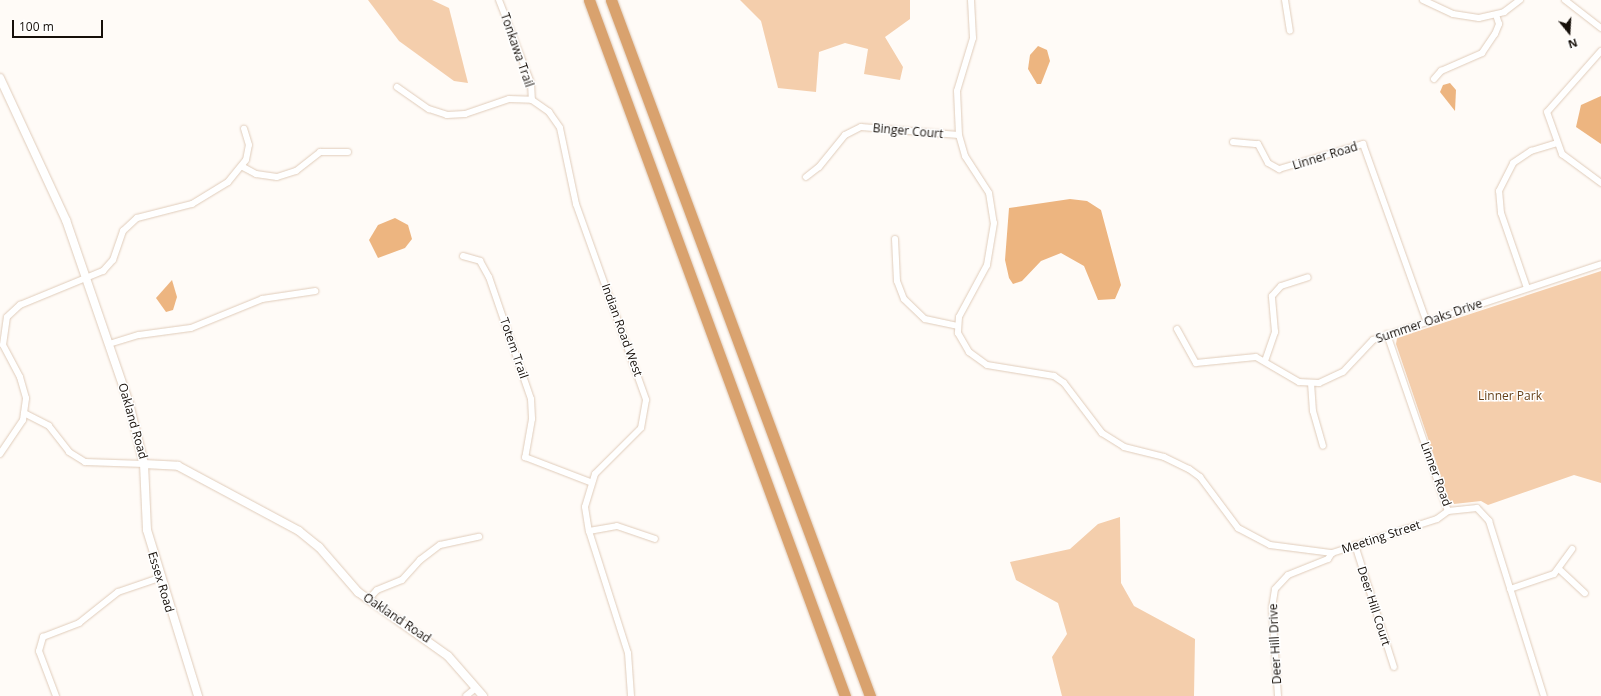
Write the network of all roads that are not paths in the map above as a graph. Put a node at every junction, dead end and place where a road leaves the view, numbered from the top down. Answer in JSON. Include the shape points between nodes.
{"nodes":[{"id":1,"x":499,"y":0,"type":"edge"},
{"id":2,"x":589,"y":0,"type":"edge"},
{"id":3,"x":611,"y":0,"type":"edge"},
{"id":4,"x":971,"y":0,"type":"edge"},
{"id":5,"x":1285,"y":0,"type":"edge"},
{"id":6,"x":1423,"y":0,"type":"edge"},
{"id":7,"x":1520,"y":0,"type":"edge"},
{"id":8,"x":1565,"y":0,"type":"edge"},
{"id":9,"x":1496,"y":15,"type":"junction"},
{"id":10,"x":1601,"y":28,"type":"edge"},
{"id":11,"x":1290,"y":31,"type":"dead end"},
{"id":12,"x":1601,"y":51,"type":"edge"},
{"id":13,"x":0,"y":78,"type":"edge"},
{"id":14,"x":1434,"y":79,"type":"dead end"},
{"id":15,"x":397,"y":87,"type":"dead end"},
{"id":16,"x":532,"y":100,"type":"junction"},
{"id":17,"x":244,"y":129,"type":"dead end"},
{"id":18,"x":959,"y":135,"type":"junction"},
{"id":19,"x":1233,"y":142,"type":"dead end"},
{"id":20,"x":1557,"y":143,"type":"junction"},
{"id":21,"x":348,"y":152,"type":"dead end"},
{"id":22,"x":243,"y":167,"type":"junction"},
{"id":23,"x":806,"y":177,"type":"dead end"},
{"id":24,"x":1601,"y":183,"type":"edge"},
{"id":25,"x":895,"y":239,"type":"dead end"},
{"id":26,"x":462,"y":256,"type":"dead end"},
{"id":27,"x":1601,"y":264,"type":"edge"},
{"id":28,"x":86,"y":277,"type":"junction"},
{"id":29,"x":1308,"y":277,"type":"dead end"},
{"id":30,"x":1527,"y":288,"type":"junction"},
{"id":31,"x":315,"y":291,"type":"dead end"},
{"id":32,"x":1426,"y":320,"type":"junction"},
{"id":33,"x":957,"y":326,"type":"junction"},
{"id":34,"x":1176,"y":329,"type":"dead end"},
{"id":35,"x":1387,"y":334,"type":"junction"},
{"id":36,"x":109,"y":344,"type":"junction"},
{"id":37,"x":1266,"y":361,"type":"junction"},
{"id":38,"x":1311,"y":383,"type":"junction"},
{"id":39,"x":24,"y":413,"type":"junction"},
{"id":40,"x":1323,"y":446,"type":"dead end"},
{"id":41,"x":0,"y":454,"type":"edge"},
{"id":42,"x":144,"y":464,"type":"junction"},
{"id":43,"x":590,"y":482,"type":"junction"},
{"id":44,"x":1448,"y":511,"type":"junction"},
{"id":45,"x":589,"y":531,"type":"junction"},
{"id":46,"x":479,"y":537,"type":"dead end"},
{"id":47,"x":655,"y":539,"type":"dead end"},
{"id":48,"x":1355,"y":545,"type":"junction"},
{"id":49,"x":1572,"y":549,"type":"dead end"},
{"id":50,"x":1332,"y":553,"type":"junction"},
{"id":51,"x":1560,"y":570,"type":"junction"},
{"id":52,"x":159,"y":578,"type":"junction"},
{"id":53,"x":1510,"y":589,"type":"junction"},
{"id":54,"x":1585,"y":592,"type":"dead end"},
{"id":55,"x":368,"y":600,"type":"junction"},
{"id":56,"x":1394,"y":667,"type":"dead end"},
{"id":57,"x":476,"y":688,"type":"junction"},
{"id":58,"x":56,"y":696,"type":"edge"},
{"id":59,"x":198,"y":696,"type":"edge"},
{"id":60,"x":466,"y":696,"type":"edge"},
{"id":61,"x":483,"y":696,"type":"edge"},
{"id":62,"x":631,"y":696,"type":"edge"},
{"id":63,"x":845,"y":696,"type":"edge"},
{"id":64,"x":870,"y":696,"type":"edge"},
{"id":65,"x":1278,"y":696,"type":"edge"},
{"id":66,"x":1544,"y":696,"type":"edge"}],
"edges":[{"from":1,"to":16,"type":"street","name":"Tonkawa Trail","via":[[531,83]]},
{"from":2,"to":63,"type":"highway"},
{"from":3,"to":64,"type":"highway"},
{"from":4,"to":18,"type":"street","via":[[973,38],[957,91]]},
{"from":5,"to":11,"type":"street"},
{"from":6,"to":9,"type":"street","via":[[1466,17]]},
{"from":7,"to":9,"type":"street"},
{"from":8,"to":10,"type":"street"},
{"from":9,"to":14,"type":"street","via":[[1499,24],[1482,53],[1441,71]]},
{"from":12,"to":20,"type":"street","via":[[1547,112]]},
{"from":13,"to":28,"type":"street","name":"Oakland Road","via":[[63,212]]},
{"from":15,"to":16,"type":"street","via":[[429,109],[447,115],[465,114],[509,99]]},
{"from":16,"to":43,"type":"street","name":"Indian Road West","via":[[549,112],[560,128],[576,204],[646,400],[644,419],[636,436],[602,465]]},
{"from":17,"to":22,"type":"street","via":[[248,145]]},
{"from":18,"to":23,"type":"street","name":"Binger Court","via":[[861,126],[845,135],[819,167]]},
{"from":18,"to":33,"type":"street","via":[[967,160],[989,193],[994,223],[987,266]]},
{"from":19,"to":32,"type":"street","name":"Linner Road","via":[[1258,144],[1268,163],[1279,169],[1363,144]]},
{"from":20,"to":24,"type":"street","via":[[1566,159]]},
{"from":20,"to":30,"type":"street","via":[[1531,151],[1513,163],[1499,191],[1501,213]]},
{"from":21,"to":22,"type":"street","via":[[320,152],[296,171],[277,177],[256,174]]},
{"from":22,"to":28,"type":"street","via":[[224,186],[192,204],[130,223],[113,260],[103,271]]},
{"from":25,"to":33,"type":"street","via":[[897,281],[904,299],[926,319]]},
{"from":26,"to":43,"type":"street","name":"Totem Trail","via":[[480,261],[489,277],[531,399],[532,419],[525,457]]},
{"from":27,"to":30,"type":"street","name":"Summer Oaks Drive"},
{"from":28,"to":36,"type":"street","name":"Oakland Road"},
{"from":28,"to":39,"type":"street","via":[[20,305],[7,317],[3,344],[24,388]]},
{"from":29,"to":37,"type":"street","via":[[1281,286],[1272,296],[1275,332]]},
{"from":30,"to":32,"type":"street","name":"Summer Oaks Drive"},
{"from":31,"to":36,"type":"street","via":[[262,299],[191,328],[138,335]]},
{"from":32,"to":35,"type":"street","name":"Summer Oaks Drive"},
{"from":33,"to":50,"type":"street","name":"Meeting Street","via":[[962,343],[977,360],[998,367],[1054,376],[1064,383],[1093,425],[1112,441],[1177,461],[1189,468],[1248,536],[1270,546]]},
{"from":34,"to":37,"type":"street","name":"Summer Oaks Drive","via":[[1196,363],[1248,357]]},
{"from":35,"to":38,"type":"street","name":"Summer Oaks Drive","via":[[1366,345],[1337,376]]},
{"from":35,"to":44,"type":"street","name":"Linner Road"},
{"from":36,"to":42,"type":"street","name":"Oakland Road"},
{"from":37,"to":38,"type":"street","name":"Summer Oaks Drive","via":[[1287,377]]},
{"from":38,"to":40,"type":"street","via":[[1313,411]]},
{"from":39,"to":41,"type":"street"},
{"from":39,"to":42,"type":"street","via":[[49,426],[69,452],[85,462]]},
{"from":42,"to":52,"type":"street","name":"Essex Road","via":[[147,530]]},
{"from":42,"to":55,"type":"street","name":"Oakland Road","via":[[178,466],[300,531]]},
{"from":43,"to":45,"type":"street","name":"Indian Road West","via":[[585,507]]},
{"from":44,"to":48,"type":"street","name":"Meeting Street","via":[[1437,519]]},
{"from":44,"to":53,"type":"street","name":"Linner Road","via":[[1467,507],[1485,514]]},
{"from":45,"to":47,"type":"street","via":[[617,526]]},
{"from":45,"to":62,"type":"street","name":"Indian Road West","via":[[628,653]]},
{"from":46,"to":55,"type":"street","via":[[434,549],[402,580],[377,590]]},
{"from":48,"to":50,"type":"street","name":"Meeting Street"},
{"from":48,"to":56,"type":"street","name":"Deer Hill Court"},
{"from":49,"to":51,"type":"street"},
{"from":50,"to":65,"type":"street","name":"Deer Hill Drive","via":[[1322,562],[1288,575],[1276,589],[1272,608]]},
{"from":51,"to":53,"type":"street"},
{"from":51,"to":54,"type":"street"},
{"from":52,"to":58,"type":"street","via":[[118,592],[79,623],[43,637],[39,651]]},
{"from":52,"to":59,"type":"street","name":"Essex Road"},
{"from":53,"to":66,"type":"street","name":"Linner Road"},
{"from":55,"to":57,"type":"street","name":"Oakland Road","via":[[434,644]]},
{"from":57,"to":60,"type":"street"},
{"from":57,"to":61,"type":"street","name":"Oakland Road"}]}
